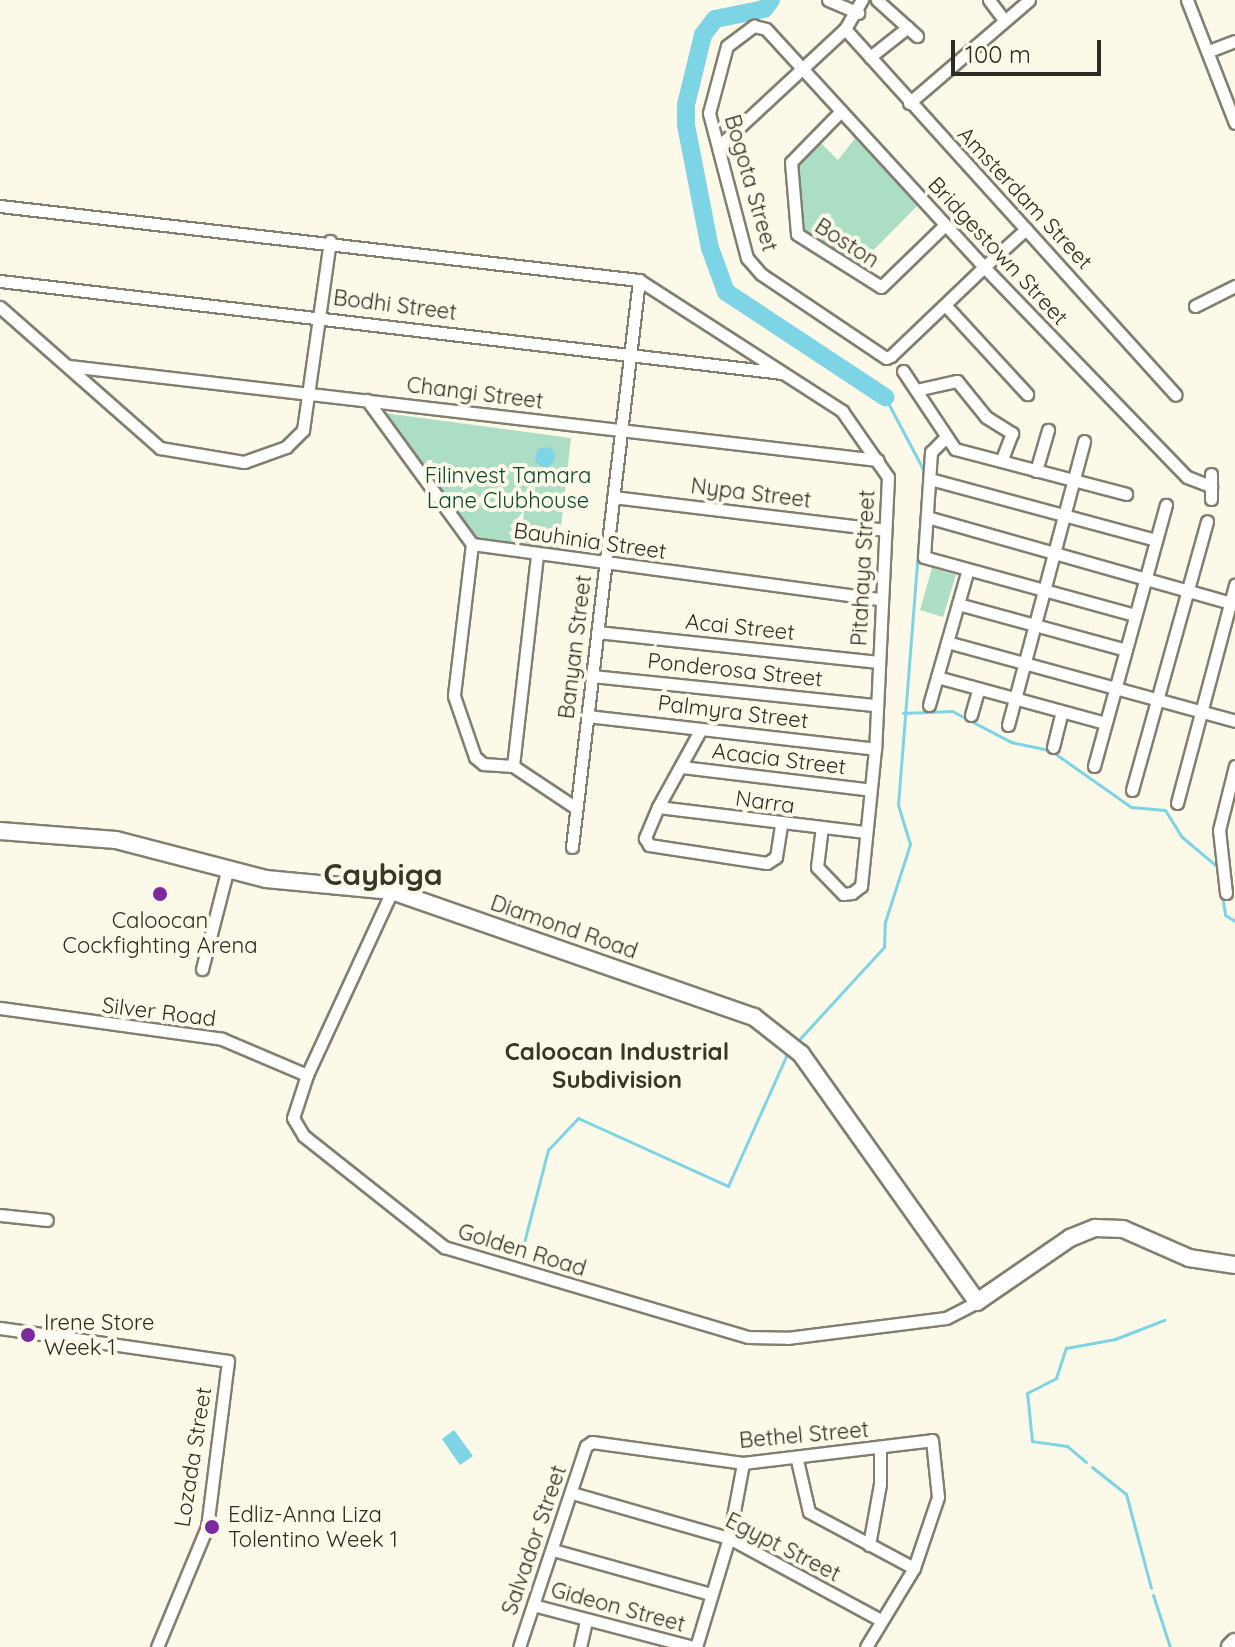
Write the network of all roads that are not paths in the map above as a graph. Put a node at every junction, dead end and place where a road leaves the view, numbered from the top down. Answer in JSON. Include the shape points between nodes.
{"nodes":[{"id":1,"x":828,"y":0,"type":"edge"},
{"id":2,"x":862,"y":0,"type":"edge"},
{"id":3,"x":877,"y":0,"type":"edge"},
{"id":4,"x":989,"y":0,"type":"edge"},
{"id":5,"x":1029,"y":0,"type":"edge"},
{"id":6,"x":1187,"y":0,"type":"edge"},
{"id":7,"x":858,"y":13,"type":"junction"},
{"id":8,"x":1004,"y":20,"type":"junction"},
{"id":9,"x":766,"y":29,"type":"joint"},
{"id":10,"x":845,"y":29,"type":"junction"},
{"id":11,"x":1235,"y":41,"type":"edge"},
{"id":12,"x":1209,"y":51,"type":"junction"},
{"id":13,"x":870,"y":57,"type":"junction"},
{"id":14,"x":802,"y":69,"type":"junction"},
{"id":15,"x":909,"y":103,"type":"junction"},
{"id":16,"x":841,"y":111,"type":"junction"},
{"id":17,"x":1235,"y":123,"type":"edge"},
{"id":18,"x":720,"y":145,"type":"junction"},
{"id":19,"x":0,"y":206,"type":"edge"},
{"id":20,"x":945,"y":225,"type":"junction"},
{"id":21,"x":1026,"y":229,"type":"junction"},
{"id":22,"x":330,"y":241,"type":"junction"},
{"id":23,"x":984,"y":267,"type":"junction"},
{"id":24,"x":639,"y":280,"type":"junction"},
{"id":25,"x":0,"y":281,"type":"edge"},
{"id":26,"x":1235,"y":286,"type":"edge"},
{"id":27,"x":946,"y":306,"type":"junction"},
{"id":28,"x":1195,"y":306,"type":"dead end"},
{"id":29,"x":0,"y":307,"type":"edge"},
{"id":30,"x":319,"y":316,"type":"junction"},
{"id":31,"x":629,"y":355,"type":"junction"},
{"id":32,"x":69,"y":366,"type":"junction"},
{"id":33,"x":903,"y":371,"type":"dead end"},
{"id":34,"x":784,"y":373,"type":"junction"},
{"id":35,"x":916,"y":390,"type":"junction"},
{"id":36,"x":309,"y":394,"type":"junction"},
{"id":37,"x":1027,"y":394,"type":"dead end"},
{"id":38,"x":1176,"y":395,"type":"dead end"},
{"id":39,"x":367,"y":400,"type":"junction"},
{"id":40,"x":620,"y":430,"type":"junction"},
{"id":41,"x":1048,"y":430,"type":"dead end"},
{"id":42,"x":946,"y":437,"type":"junction"},
{"id":43,"x":1084,"y":441,"type":"dead end"},
{"id":44,"x":878,"y":460,"type":"junction"},
{"id":45,"x":1001,"y":461,"type":"junction"},
{"id":46,"x":1036,"y":471,"type":"junction"},
{"id":47,"x":930,"y":479,"type":"junction"},
{"id":48,"x":1073,"y":481,"type":"junction"},
{"id":49,"x":1126,"y":494,"type":"dead end"},
{"id":50,"x":613,"y":497,"type":"junction"},
{"id":51,"x":1211,"y":499,"type":"dead end"},
{"id":52,"x":1166,"y":505,"type":"dead end"},
{"id":53,"x":1064,"y":515,"type":"junction"},
{"id":54,"x":927,"y":517,"type":"junction"},
{"id":55,"x":1207,"y":521,"type":"dead end"},
{"id":56,"x":884,"y":530,"type":"junction"},
{"id":57,"x":1156,"y":540,"type":"junction"},
{"id":58,"x":472,"y":544,"type":"junction"},
{"id":59,"x":1054,"y":553,"type":"junction"},
{"id":60,"x":537,"y":555,"type":"junction"},
{"id":61,"x":605,"y":564,"type":"junction"},
{"id":62,"x":968,"y":569,"type":"junction"},
{"id":63,"x":1145,"y":579,"type":"junction"},
{"id":64,"x":1235,"y":585,"type":"edge"},
{"id":65,"x":1044,"y":590,"type":"junction"},
{"id":66,"x":1187,"y":591,"type":"junction"},
{"id":67,"x":880,"y":599,"type":"junction"},
{"id":68,"x":958,"y":604,"type":"junction"},
{"id":69,"x":1232,"y":604,"type":"edge"},
{"id":70,"x":1135,"y":615,"type":"junction"},
{"id":71,"x":1034,"y":626,"type":"junction"},
{"id":72,"x":597,"y":632,"type":"junction"},
{"id":73,"x":947,"y":642,"type":"junction"},
{"id":74,"x":1126,"y":650,"type":"junction"},
{"id":75,"x":878,"y":662,"type":"junction"},
{"id":76,"x":1024,"y":663,"type":"junction"},
{"id":77,"x":592,"y":676,"type":"junction"},
{"id":78,"x":937,"y":677,"type":"junction"},
{"id":79,"x":1115,"y":688,"type":"junction"},
{"id":80,"x":978,"y":690,"type":"junction"},
{"id":81,"x":1014,"y":700,"type":"junction"},
{"id":82,"x":1157,"y":700,"type":"junction"},
{"id":83,"x":874,"y":705,"type":"junction"},
{"id":84,"x":929,"y":705,"type":"dead end"},
{"id":85,"x":1062,"y":712,"type":"junction"},
{"id":86,"x":1201,"y":712,"type":"junction"},
{"id":87,"x":971,"y":715,"type":"dead end"},
{"id":88,"x":587,"y":716,"type":"junction"},
{"id":89,"x":1235,"y":721,"type":"edge"},
{"id":90,"x":1105,"y":723,"type":"junction"},
{"id":91,"x":1008,"y":725,"type":"dead end"},
{"id":92,"x":701,"y":729,"type":"junction"},
{"id":93,"x":1053,"y":747,"type":"dead end"},
{"id":94,"x":875,"y":749,"type":"junction"},
{"id":95,"x":513,"y":766,"type":"junction"},
{"id":96,"x":1094,"y":766,"type":"dead end"},
{"id":97,"x":1235,"y":766,"type":"edge"},
{"id":98,"x":682,"y":767,"type":"junction"},
{"id":99,"x":871,"y":790,"type":"junction"},
{"id":100,"x":1132,"y":790,"type":"dead end"},
{"id":101,"x":1177,"y":803,"type":"dead end"},
{"id":102,"x":1230,"y":804,"type":"edge"},
{"id":103,"x":658,"y":807,"type":"junction"},
{"id":104,"x":576,"y":808,"type":"junction"},
{"id":105,"x":781,"y":825,"type":"junction"},
{"id":106,"x":822,"y":829,"type":"junction"},
{"id":107,"x":0,"y":831,"type":"edge"},
{"id":108,"x":866,"y":832,"type":"junction"},
{"id":109,"x":572,"y":847,"type":"dead end"},
{"id":110,"x":1221,"y":860,"type":"junction"},
{"id":111,"x":1235,"y":867,"type":"edge"},
{"id":112,"x":228,"y":868,"type":"junction"},
{"id":113,"x":392,"y":891,"type":"junction"},
{"id":114,"x":1226,"y":893,"type":"dead end"},
{"id":115,"x":202,"y":969,"type":"dead end"},
{"id":116,"x":0,"y":1008,"type":"edge"},
{"id":117,"x":307,"y":1075,"type":"junction"},
{"id":118,"x":0,"y":1215,"type":"edge"},
{"id":119,"x":47,"y":1220,"type":"dead end"},
{"id":120,"x":1235,"y":1265,"type":"edge"},
{"id":121,"x":977,"y":1302,"type":"junction"},
{"id":122,"x":0,"y":1328,"type":"edge"},
{"id":123,"x":586,"y":1446,"type":"joint"},
{"id":124,"x":880,"y":1449,"type":"junction"},
{"id":125,"x":797,"y":1460,"type":"junction"},
{"id":126,"x":743,"y":1463,"type":"junction"},
{"id":127,"x":572,"y":1493,"type":"junction"},
{"id":128,"x":729,"y":1538,"type":"junction"},
{"id":129,"x":869,"y":1545,"type":"junction"},
{"id":130,"x":553,"y":1550,"type":"junction"},
{"id":131,"x":914,"y":1568,"type":"junction"},
{"id":132,"x":711,"y":1594,"type":"junction"},
{"id":133,"x":533,"y":1605,"type":"junction"},
{"id":134,"x":879,"y":1619,"type":"junction"},
{"id":135,"x":586,"y":1620,"type":"junction"},
{"id":136,"x":1235,"y":1642,"type":"edge"},
{"id":137,"x":157,"y":1647,"type":"edge"},
{"id":138,"x":519,"y":1647,"type":"edge"},
{"id":139,"x":580,"y":1647,"type":"edge"},
{"id":140,"x":694,"y":1647,"type":"edge"},
{"id":141,"x":866,"y":1647,"type":"edge"},
{"id":142,"x":1230,"y":1647,"type":"edge"}],
"edges":[{"from":1,"to":7,"type":"street"},
{"from":2,"to":7,"type":"street"},
{"from":3,"to":13,"type":"street","via":[[912,32]]},
{"from":4,"to":8,"type":"street"},
{"from":5,"to":8,"type":"street"},
{"from":6,"to":12,"type":"street"},
{"from":7,"to":10,"type":"street"},
{"from":8,"to":15,"type":"street"},
{"from":9,"to":14,"type":"street","name":"Bridgestown Street"},
{"from":9,"to":18,"type":"street","name":"Bogota Street","via":[[754,26],[727,46],[709,113]]},
{"from":10,"to":13,"type":"street","name":"Amsterdam Street"},
{"from":10,"to":14,"type":"street"},
{"from":11,"to":12,"type":"street"},
{"from":12,"to":17,"type":"street"},
{"from":13,"to":15,"type":"street","name":"Amsterdam Street"},
{"from":14,"to":16,"type":"street","name":"Bridgestown Street"},
{"from":14,"to":18,"type":"street"},
{"from":15,"to":21,"type":"street","name":"Amsterdam Street"},
{"from":16,"to":20,"type":"street","name":"Bridgestown Street"},
{"from":16,"to":20,"type":"street","name":"Boston","via":[[791,162],[797,234],[881,287]]},
{"from":18,"to":27,"type":"street","name":"Bogota Street","via":[[747,258],[761,274],[886,358]]},
{"from":19,"to":22,"type":"street"},
{"from":20,"to":23,"type":"street","name":"Bridgestown Street"},
{"from":21,"to":23,"type":"street"},
{"from":21,"to":38,"type":"street","name":"Amsterdam Street"},
{"from":22,"to":24,"type":"street"},
{"from":22,"to":30,"type":"street"},
{"from":23,"to":27,"type":"street"},
{"from":23,"to":51,"type":"street","name":"Bridgestown Street","via":[[1187,477],[1211,480]]},
{"from":24,"to":31,"type":"street","name":"Banyan Street"},
{"from":24,"to":34,"type":"street","name":"Pitahaya Street"},
{"from":25,"to":30,"type":"street","name":"Bodhi Street"},
{"from":26,"to":28,"type":"street"},
{"from":27,"to":37,"type":"street"},
{"from":29,"to":32,"type":"street"},
{"from":30,"to":31,"type":"street","name":"Bodhi Street"},
{"from":30,"to":36,"type":"street"},
{"from":31,"to":34,"type":"street","name":"Bodhi Street"},
{"from":31,"to":40,"type":"street","name":"Banyan Street"},
{"from":32,"to":36,"type":"street","name":"Changi Street"},
{"from":32,"to":36,"type":"street","via":[[160,448],[244,462],[296,439]]},
{"from":33,"to":35,"type":"street"},
{"from":34,"to":44,"type":"street","name":"Pitahaya Street","via":[[842,411]]},
{"from":35,"to":42,"type":"street"},
{"from":35,"to":45,"type":"street","via":[[957,381],[986,417],[1012,433]]},
{"from":36,"to":39,"type":"street","name":"Changi Street"},
{"from":39,"to":40,"type":"street","name":"Changi Street"},
{"from":39,"to":58,"type":"street"},
{"from":40,"to":44,"type":"street","name":"Changi Street"},
{"from":40,"to":50,"type":"street","name":"Banyan Street"},
{"from":41,"to":46,"type":"street"},
{"from":42,"to":45,"type":"street","via":[[955,449]]},
{"from":42,"to":47,"type":"street","via":[[931,452]]},
{"from":43,"to":48,"type":"street"},
{"from":44,"to":56,"type":"street","name":"Pitahaya Street","via":[[888,477]]},
{"from":45,"to":46,"type":"street"},
{"from":46,"to":48,"type":"street"},
{"from":47,"to":53,"type":"street"},
{"from":47,"to":54,"type":"street"},
{"from":48,"to":49,"type":"street"},
{"from":48,"to":53,"type":"street"},
{"from":50,"to":56,"type":"street","name":"Nypa Street"},
{"from":50,"to":61,"type":"street","name":"Banyan Street"},
{"from":52,"to":57,"type":"street"},
{"from":53,"to":57,"type":"street"},
{"from":53,"to":59,"type":"street"},
{"from":54,"to":59,"type":"street"},
{"from":54,"to":62,"type":"street","via":[[924,557]]},
{"from":55,"to":66,"type":"street"},
{"from":56,"to":67,"type":"street","name":"Pitahaya Street"},
{"from":57,"to":63,"type":"street"},
{"from":58,"to":60,"type":"street","name":"Bauhinia Street"},
{"from":58,"to":95,"type":"street","via":[[454,696],[475,757],[483,764]]},
{"from":59,"to":63,"type":"street"},
{"from":59,"to":65,"type":"street"},
{"from":60,"to":61,"type":"street","name":"Bauhinia Street"},
{"from":60,"to":95,"type":"street"},
{"from":61,"to":67,"type":"street","name":"Bauhinia Street"},
{"from":61,"to":72,"type":"street","name":"Banyan Street"},
{"from":62,"to":65,"type":"street"},
{"from":62,"to":68,"type":"street"},
{"from":63,"to":66,"type":"street"},
{"from":63,"to":70,"type":"street"},
{"from":64,"to":69,"type":"street"},
{"from":65,"to":70,"type":"street"},
{"from":65,"to":71,"type":"street"},
{"from":66,"to":69,"type":"street"},
{"from":66,"to":82,"type":"street"},
{"from":67,"to":75,"type":"street","name":"Pitahaya Street"},
{"from":68,"to":71,"type":"street"},
{"from":68,"to":73,"type":"street"},
{"from":69,"to":86,"type":"street"},
{"from":70,"to":74,"type":"street"},
{"from":71,"to":74,"type":"street"},
{"from":71,"to":76,"type":"street"},
{"from":72,"to":75,"type":"street","name":"Acai Street"},
{"from":72,"to":77,"type":"street","name":"Banyan Street"},
{"from":73,"to":76,"type":"street"},
{"from":73,"to":78,"type":"street"},
{"from":74,"to":79,"type":"street"},
{"from":75,"to":83,"type":"street","name":"Pitahaya Street"},
{"from":76,"to":79,"type":"street"},
{"from":76,"to":81,"type":"street"},
{"from":77,"to":83,"type":"street","name":"Ponderosa Street"},
{"from":77,"to":88,"type":"street","name":"Banyan Street"},
{"from":78,"to":80,"type":"street"},
{"from":78,"to":84,"type":"street"},
{"from":79,"to":82,"type":"street"},
{"from":79,"to":90,"type":"street"},
{"from":80,"to":81,"type":"street"},
{"from":80,"to":87,"type":"street"},
{"from":81,"to":85,"type":"street"},
{"from":81,"to":91,"type":"street"},
{"from":82,"to":86,"type":"street"},
{"from":82,"to":100,"type":"street"},
{"from":83,"to":94,"type":"street","name":"Pitahaya Street"},
{"from":85,"to":90,"type":"street"},
{"from":85,"to":93,"type":"street"},
{"from":86,"to":89,"type":"street"},
{"from":86,"to":101,"type":"street"},
{"from":88,"to":92,"type":"street","name":"Palmyra Street"},
{"from":88,"to":104,"type":"street","name":"Banyan Street"},
{"from":90,"to":96,"type":"street"},
{"from":92,"to":94,"type":"street","name":"Palmyra Street"},
{"from":92,"to":98,"type":"street"},
{"from":94,"to":99,"type":"street","name":"Pitahaya Street"},
{"from":95,"to":104,"type":"street"},
{"from":97,"to":102,"type":"street"},
{"from":98,"to":99,"type":"street","name":"Acacia Street"},
{"from":98,"to":103,"type":"street"},
{"from":99,"to":108,"type":"street","name":"Pitahaya Street"},
{"from":102,"to":110,"type":"street"},
{"from":103,"to":105,"type":"street","name":"Narra"},
{"from":103,"to":105,"type":"street","via":[[645,838],[649,845],[670,850],[767,863],[776,857]]},
{"from":104,"to":109,"type":"street","name":"Banyan Street"},
{"from":105,"to":106,"type":"street","name":"Narra"},
{"from":106,"to":108,"type":"street","name":"Narra"},
{"from":106,"to":108,"type":"street","name":"Pitahaya Street","via":[[817,867],[843,894],[861,886]]},
{"from":107,"to":112,"type":"main road","name":"Diamond Road","via":[[116,840]]},
{"from":110,"to":111,"type":"street"},
{"from":110,"to":114,"type":"street"},
{"from":112,"to":113,"type":"main road","name":"Diamond Road","via":[[266,879]]},
{"from":112,"to":115,"type":"street"},
{"from":113,"to":117,"type":"street","name":"Golden Road"},
{"from":113,"to":121,"type":"main road","name":"Diamond Road","via":[[748,1014],[793,1046]]},
{"from":116,"to":117,"type":"street","name":"Silver Road","via":[[222,1039]]},
{"from":117,"to":121,"type":"street","name":"Golden Road","via":[[294,1108],[297,1128],[444,1247],[748,1337],[787,1338],[946,1318]]},
{"from":118,"to":119,"type":"street"},
{"from":120,"to":121,"type":"main road","via":[[1189,1258],[1123,1229],[1095,1228],[1070,1238]]},
{"from":122,"to":137,"type":"street","name":"Lozada Street","via":[[228,1361],[207,1527]]},
{"from":123,"to":126,"type":"street","name":"Bethel Street","via":[[592,1442]]},
{"from":123,"to":127,"type":"street","name":"Salvador Street"},
{"from":124,"to":125,"type":"street","name":"Bethel Street"},
{"from":124,"to":129,"type":"street"},
{"from":124,"to":131,"type":"street","name":"Bethel Street","via":[[932,1440],[938,1497]]},
{"from":125,"to":126,"type":"street","name":"Bethel Street"},
{"from":125,"to":129,"type":"street","via":[[809,1512]]},
{"from":126,"to":128,"type":"street"},
{"from":127,"to":128,"type":"street","name":"Egypt Street"},
{"from":127,"to":130,"type":"street","name":"Salvador Street"},
{"from":128,"to":132,"type":"street"},
{"from":128,"to":134,"type":"street","name":"Egypt Street"},
{"from":129,"to":131,"type":"street"},
{"from":130,"to":132,"type":"street"},
{"from":130,"to":133,"type":"street","name":"Salvador Street"},
{"from":131,"to":134,"type":"street"},
{"from":132,"to":140,"type":"street"},
{"from":133,"to":135,"type":"street","name":"Gideon Street"},
{"from":133,"to":138,"type":"street","name":"Salvador Street"},
{"from":134,"to":141,"type":"street"},
{"from":135,"to":139,"type":"street"},
{"from":135,"to":140,"type":"street","name":"Gideon Street"},
{"from":136,"to":142,"type":"main road"}]}
